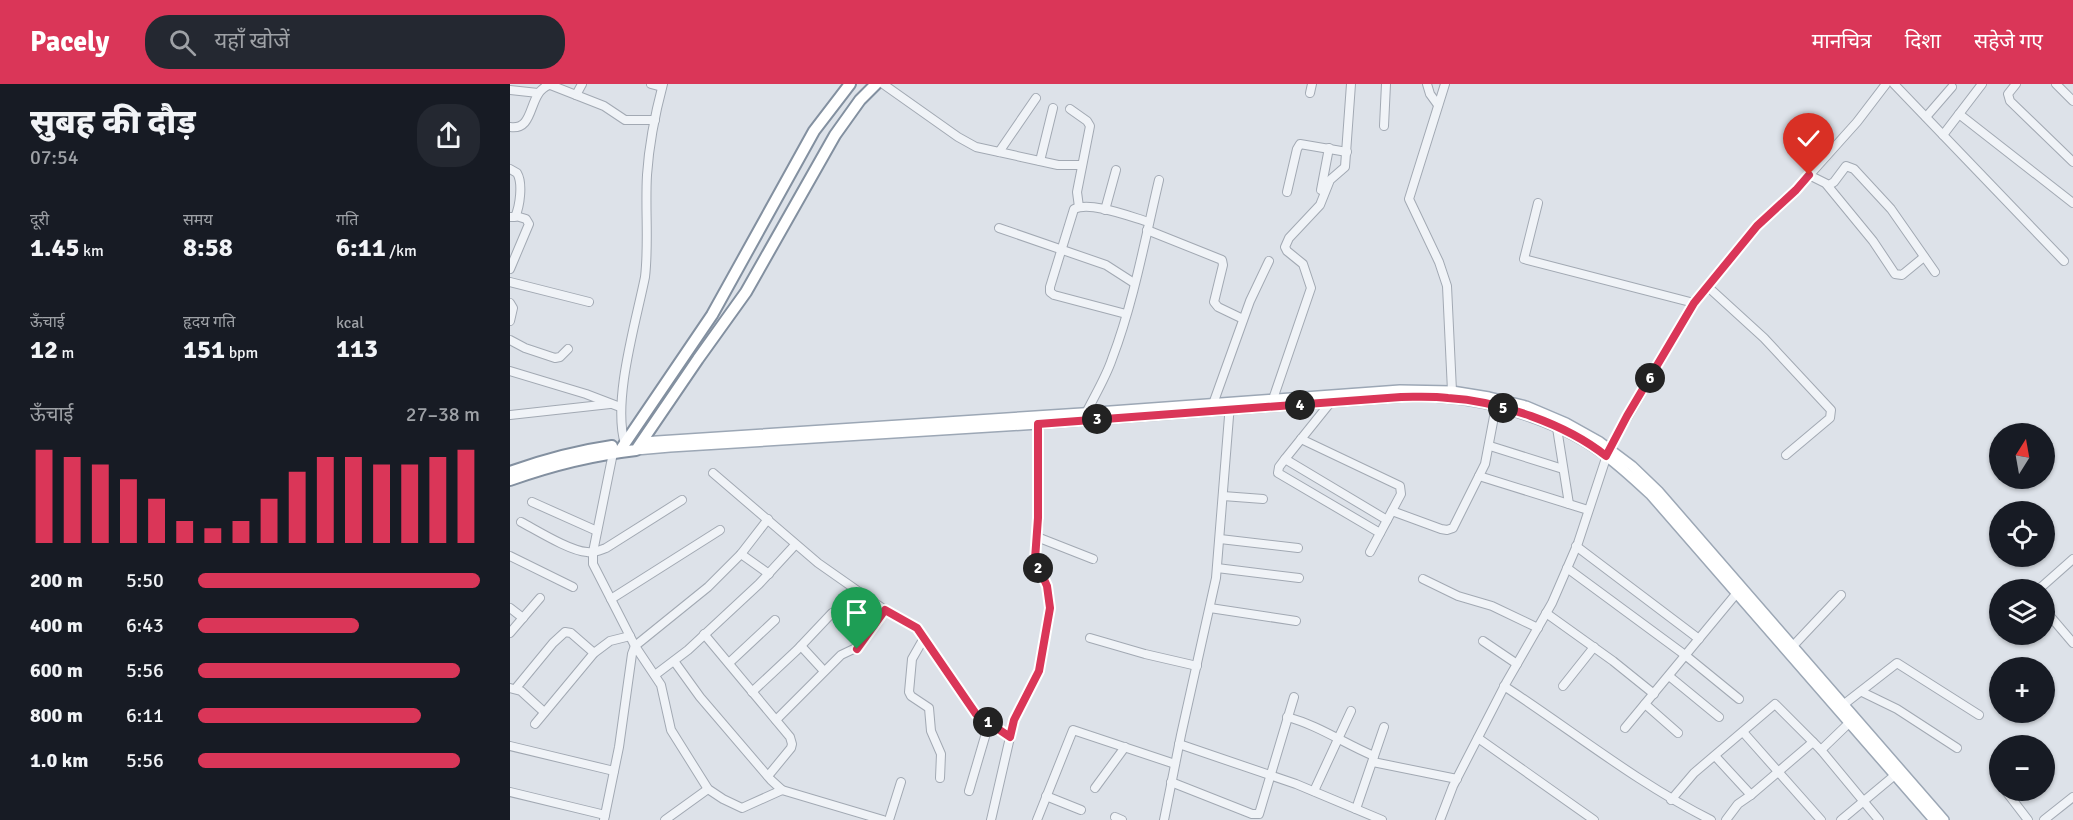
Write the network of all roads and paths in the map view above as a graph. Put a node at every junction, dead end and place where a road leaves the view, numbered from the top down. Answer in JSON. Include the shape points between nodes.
{"nodes":[{"id":1,"x":582,"y":84,"type":"edge"},
{"id":2,"x":651,"y":84,"type":"edge"},
{"id":3,"x":850,"y":84,"type":"edge"},
{"id":4,"x":876,"y":84,"type":"edge"},
{"id":5,"x":883,"y":84,"type":"edge"},
{"id":6,"x":1351,"y":84,"type":"edge"},
{"id":7,"x":1386,"y":84,"type":"edge"},
{"id":8,"x":1427,"y":84,"type":"edge"},
{"id":9,"x":1445,"y":84,"type":"edge"},
{"id":10,"x":1886,"y":84,"type":"edge"},
{"id":11,"x":1894,"y":84,"type":"edge"},
{"id":12,"x":1982,"y":84,"type":"edge"},
{"id":13,"x":2016,"y":84,"type":"edge"},
{"id":14,"x":2056,"y":84,"type":"edge"},
{"id":15,"x":549,"y":85,"type":"edge"},
{"id":16,"x":662,"y":85,"type":"edge"},
{"id":17,"x":1952,"y":87,"type":"dead end"},
{"id":18,"x":510,"y":90,"type":"edge"},
{"id":19,"x":538,"y":93,"type":"junction"},
{"id":20,"x":576,"y":95,"type":"junction"},
{"id":21,"x":1036,"y":98,"type":"dead end"},
{"id":22,"x":2073,"y":101,"type":"edge"},
{"id":23,"x":1438,"y":105,"type":"junction"},
{"id":24,"x":1053,"y":108,"type":"dead end"},
{"id":25,"x":1070,"y":109,"type":"dead end"},
{"id":26,"x":1959,"y":114,"type":"junction"},
{"id":27,"x":1926,"y":117,"type":"junction"},
{"id":28,"x":655,"y":120,"type":"junction"},
{"id":29,"x":1384,"y":126,"type":"dead end"},
{"id":30,"x":510,"y":127,"type":"edge"},
{"id":31,"x":1943,"y":135,"type":"junction"},
{"id":32,"x":1329,"y":148,"type":"junction"},
{"id":33,"x":999,"y":152,"type":"junction"},
{"id":34,"x":1347,"y":152,"type":"junction"},
{"id":35,"x":1040,"y":161,"type":"junction"},
{"id":36,"x":2073,"y":162,"type":"edge"},
{"id":37,"x":1082,"y":165,"type":"junction"},
{"id":38,"x":510,"y":168,"type":"edge"},
{"id":39,"x":1116,"y":170,"type":"dead end"},
{"id":40,"x":1809,"y":175,"type":"junction"},
{"id":41,"x":1159,"y":180,"type":"dead end"},
{"id":42,"x":1827,"y":184,"type":"junction"},
{"id":43,"x":1287,"y":192,"type":"dead end"},
{"id":44,"x":1538,"y":203,"type":"dead end"},
{"id":45,"x":2073,"y":203,"type":"edge"},
{"id":46,"x":1079,"y":207,"type":"junction"},
{"id":47,"x":1317,"y":209,"type":"junction"},
{"id":48,"x":1105,"y":210,"type":"junction"},
{"id":49,"x":513,"y":217,"type":"edge"},
{"id":50,"x":1148,"y":226,"type":"junction"},
{"id":51,"x":999,"y":228,"type":"dead end"},
{"id":52,"x":1061,"y":249,"type":"junction"},
{"id":53,"x":1924,"y":257,"type":"junction"},
{"id":54,"x":1269,"y":261,"type":"dead end"},
{"id":55,"x":2064,"y":261,"type":"dead end"},
{"id":56,"x":510,"y":268,"type":"edge"},
{"id":57,"x":1935,"y":272,"type":"dead end"},
{"id":58,"x":510,"y":282,"type":"edge"},
{"id":59,"x":1134,"y":283,"type":"junction"},
{"id":60,"x":1707,"y":286,"type":"junction"},
{"id":61,"x":589,"y":302,"type":"dead end"},
{"id":62,"x":510,"y":303,"type":"edge"},
{"id":63,"x":1694,"y":303,"type":"junction"},
{"id":64,"x":1126,"y":314,"type":"junction"},
{"id":65,"x":1243,"y":319,"type":"junction"},
{"id":66,"x":510,"y":321,"type":"edge"},
{"id":67,"x":510,"y":340,"type":"edge"},
{"id":68,"x":568,"y":349,"type":"dead end"},
{"id":69,"x":510,"y":371,"type":"edge"},
{"id":70,"x":1452,"y":391,"type":"junction"},
{"id":71,"x":1273,"y":399,"type":"junction"},
{"id":72,"x":1330,"y":403,"type":"junction"},
{"id":73,"x":612,"y":404,"type":"junction"},
{"id":74,"x":1213,"y":404,"type":"junction"},
{"id":75,"x":1230,"y":406,"type":"junction"},
{"id":76,"x":1496,"y":406,"type":"junction"},
{"id":77,"x":620,"y":407,"type":"junction"},
{"id":78,"x":1086,"y":413,"type":"junction"},
{"id":79,"x":510,"y":415,"type":"edge"},
{"id":80,"x":1037,"y":420,"type":"junction"},
{"id":81,"x":1557,"y":428,"type":"junction"},
{"id":82,"x":1301,"y":439,"type":"junction"},
{"id":83,"x":639,"y":446,"type":"junction"},
{"id":84,"x":1490,"y":446,"type":"junction"},
{"id":85,"x":619,"y":450,"type":"junction"},
{"id":86,"x":1607,"y":452,"type":"junction"},
{"id":87,"x":1786,"y":455,"type":"dead end"},
{"id":88,"x":1285,"y":459,"type":"junction"},
{"id":89,"x":1563,"y":469,"type":"junction"},
{"id":90,"x":510,"y":472,"type":"edge"},
{"id":91,"x":713,"y":473,"type":"dead end"},
{"id":92,"x":1479,"y":476,"type":"junction"},
{"id":93,"x":510,"y":480,"type":"edge"},
{"id":94,"x":1223,"y":496,"type":"junction"},
{"id":95,"x":1263,"y":499,"type":"dead end"},
{"id":96,"x":682,"y":500,"type":"dead end"},
{"id":97,"x":532,"y":502,"type":"dead end"},
{"id":98,"x":1569,"y":504,"type":"junction"},
{"id":99,"x":1588,"y":510,"type":"junction"},
{"id":100,"x":1392,"y":511,"type":"junction"},
{"id":101,"x":768,"y":519,"type":"junction"},
{"id":102,"x":1387,"y":520,"type":"junction"},
{"id":103,"x":521,"y":522,"type":"dead end"},
{"id":104,"x":597,"y":531,"type":"junction"},
{"id":105,"x":720,"y":531,"type":"dead end"},
{"id":106,"x":1380,"y":533,"type":"junction"},
{"id":107,"x":1037,"y":537,"type":"junction"},
{"id":108,"x":1220,"y":539,"type":"junction"},
{"id":109,"x":795,"y":545,"type":"junction"},
{"id":110,"x":1576,"y":546,"type":"junction"},
{"id":111,"x":1298,"y":548,"type":"dead end"},
{"id":112,"x":593,"y":552,"type":"junction"},
{"id":113,"x":1370,"y":552,"type":"dead end"},
{"id":114,"x":741,"y":554,"type":"junction"},
{"id":115,"x":510,"y":556,"type":"edge"},
{"id":116,"x":1093,"y":559,"type":"dead end"},
{"id":117,"x":2073,"y":559,"type":"edge"},
{"id":118,"x":1217,"y":568,"type":"junction"},
{"id":119,"x":1567,"y":568,"type":"junction"},
{"id":120,"x":769,"y":574,"type":"junction"},
{"id":121,"x":1299,"y":578,"type":"dead end"},
{"id":122,"x":1424,"y":579,"type":"dead end"},
{"id":123,"x":2050,"y":579,"type":"edge"},
{"id":124,"x":573,"y":586,"type":"dead end"},
{"id":125,"x":1736,"y":594,"type":"junction"},
{"id":126,"x":1841,"y":595,"type":"dead end"},
{"id":127,"x":540,"y":598,"type":"dead end"},
{"id":128,"x":611,"y":599,"type":"junction"},
{"id":129,"x":510,"y":608,"type":"edge"},
{"id":130,"x":1210,"y":608,"type":"junction"},
{"id":131,"x":885,"y":610,"type":"junction"},
{"id":132,"x":832,"y":613,"type":"dead end"},
{"id":133,"x":1546,"y":613,"type":"junction"},
{"id":134,"x":523,"y":618,"type":"junction"},
{"id":135,"x":775,"y":620,"type":"dead end"},
{"id":136,"x":1296,"y":621,"type":"dead end"},
{"id":137,"x":2055,"y":622,"type":"edge"},
{"id":138,"x":1538,"y":628,"type":"junction"},
{"id":139,"x":510,"y":633,"type":"edge"},
{"id":140,"x":704,"y":634,"type":"junction"},
{"id":141,"x":630,"y":636,"type":"junction"},
{"id":142,"x":924,"y":638,"type":"junction"},
{"id":143,"x":1090,"y":638,"type":"dead end"},
{"id":144,"x":1699,"y":639,"type":"junction"},
{"id":145,"x":1483,"y":641,"type":"dead end"},
{"id":146,"x":2073,"y":642,"type":"edge"},
{"id":147,"x":635,"y":646,"type":"junction"},
{"id":148,"x":801,"y":646,"type":"junction"},
{"id":149,"x":1593,"y":647,"type":"junction"},
{"id":150,"x":1792,"y":647,"type":"junction"},
{"id":151,"x":594,"y":653,"type":"junction"},
{"id":152,"x":1685,"y":656,"type":"junction"},
{"id":153,"x":675,"y":661,"type":"junction"},
{"id":154,"x":729,"y":663,"type":"junction"},
{"id":155,"x":1517,"y":664,"type":"junction"},
{"id":156,"x":1197,"y":666,"type":"junction"},
{"id":157,"x":825,"y":671,"type":"junction"},
{"id":158,"x":655,"y":675,"type":"junction"},
{"id":159,"x":1668,"y":675,"type":"junction"},
{"id":160,"x":1504,"y":686,"type":"junction"},
{"id":161,"x":1563,"y":686,"type":"dead end"},
{"id":162,"x":513,"y":688,"type":"edge"},
{"id":163,"x":752,"y":692,"type":"junction"},
{"id":164,"x":1862,"y":692,"type":"junction"},
{"id":165,"x":1654,"y":694,"type":"junction"},
{"id":166,"x":1294,"y":697,"type":"dead end"},
{"id":167,"x":1739,"y":699,"type":"dead end"},
{"id":168,"x":1645,"y":704,"type":"junction"},
{"id":169,"x":1843,"y":705,"type":"junction"},
{"id":170,"x":1351,"y":711,"type":"dead end"},
{"id":171,"x":544,"y":712,"type":"junction"},
{"id":172,"x":1979,"y":715,"type":"dead end"},
{"id":173,"x":1287,"y":717,"type":"junction"},
{"id":174,"x":1719,"y":717,"type":"dead end"},
{"id":175,"x":776,"y":720,"type":"junction"},
{"id":176,"x":989,"y":723,"type":"junction"},
{"id":177,"x":1849,"y":723,"type":"junction"},
{"id":178,"x":535,"y":724,"type":"dead end"},
{"id":179,"x":1384,"y":727,"type":"dead end"},
{"id":180,"x":1625,"y":728,"type":"dead end"},
{"id":181,"x":1743,"y":732,"type":"junction"},
{"id":182,"x":1678,"y":733,"type":"dead end"},
{"id":183,"x":1010,"y":737,"type":"junction"},
{"id":184,"x":1478,"y":738,"type":"junction"},
{"id":185,"x":1338,"y":740,"type":"junction"},
{"id":186,"x":1813,"y":742,"type":"junction"},
{"id":187,"x":1179,"y":744,"type":"junction"},
{"id":188,"x":510,"y":746,"type":"edge"},
{"id":189,"x":1125,"y":747,"type":"junction"},
{"id":190,"x":1957,"y":748,"type":"dead end"},
{"id":191,"x":1821,"y":750,"type":"junction"},
{"id":192,"x":1715,"y":756,"type":"junction"},
{"id":193,"x":1374,"y":759,"type":"junction"},
{"id":194,"x":1175,"y":764,"type":"junction"},
{"id":195,"x":614,"y":771,"type":"junction"},
{"id":196,"x":1779,"y":772,"type":"junction"},
{"id":197,"x":1270,"y":775,"type":"junction"},
{"id":198,"x":1895,"y":775,"type":"junction"},
{"id":199,"x":768,"y":776,"type":"junction"},
{"id":200,"x":940,"y":778,"type":"dead end"},
{"id":201,"x":1456,"y":779,"type":"junction"},
{"id":202,"x":901,"y":782,"type":"dead end"},
{"id":203,"x":1171,"y":782,"type":"junction"},
{"id":204,"x":1095,"y":788,"type":"dead end"},
{"id":205,"x":708,"y":789,"type":"junction"},
{"id":206,"x":782,"y":790,"type":"junction"},
{"id":207,"x":969,"y":790,"type":"dead end"},
{"id":208,"x":1314,"y":791,"type":"junction"},
{"id":209,"x":510,"y":792,"type":"edge"},
{"id":210,"x":1751,"y":795,"type":"junction"},
{"id":211,"x":1047,"y":796,"type":"junction"},
{"id":212,"x":2073,"y":796,"type":"edge"},
{"id":213,"x":1671,"y":800,"type":"junction"},
{"id":214,"x":2014,"y":801,"type":"edge"},
{"id":215,"x":1863,"y":802,"type":"junction"},
{"id":216,"x":1356,"y":809,"type":"junction"},
{"id":217,"x":1082,"y":810,"type":"dead end"},
{"id":218,"x":605,"y":817,"type":"edge"},
{"id":219,"x":665,"y":820,"type":"edge"},
{"id":220,"x":883,"y":820,"type":"edge"},
{"id":221,"x":889,"y":820,"type":"edge"},
{"id":222,"x":991,"y":820,"type":"edge"},
{"id":223,"x":1037,"y":820,"type":"edge"},
{"id":224,"x":1164,"y":820,"type":"edge"},
{"id":225,"x":1382,"y":820,"type":"edge"},
{"id":226,"x":1440,"y":820,"type":"edge"},
{"id":227,"x":1594,"y":820,"type":"edge"},
{"id":228,"x":1711,"y":820,"type":"edge"},
{"id":229,"x":1726,"y":820,"type":"edge"},
{"id":230,"x":1821,"y":820,"type":"edge"},
{"id":231,"x":1841,"y":820,"type":"edge"},
{"id":232,"x":1879,"y":820,"type":"edge"},
{"id":233,"x":1934,"y":820,"type":"edge"},
{"id":234,"x":1944,"y":820,"type":"edge"},
{"id":235,"x":2028,"y":820,"type":"edge"},
{"id":236,"x":2044,"y":820,"type":"edge"}],
"edges":[{"from":1,"to":20,"type":"street"},
{"from":2,"to":16,"type":"street"},
{"from":3,"to":85,"type":"highway","via":[[814,130],[712,315]]},
{"from":4,"to":83,"type":"highway","via":[[836,135],[746,292]]},
{"from":5,"to":33,"type":"street","via":[[962,140]]},
{"from":6,"to":34,"type":"street"},
{"from":7,"to":29,"type":"street"},
{"from":8,"to":23,"type":"street"},
{"from":9,"to":23,"type":"street"},
{"from":10,"to":40,"type":"street"},
{"from":11,"to":27,"type":"street"},
{"from":12,"to":26,"type":"street"},
{"from":13,"to":36,"type":"street","via":[[2008,94],[2010,101]]},
{"from":14,"to":22,"type":"street"},
{"from":15,"to":19,"type":"street"},
{"from":15,"to":20,"type":"street"},
{"from":16,"to":28,"type":"street"},
{"from":17,"to":27,"type":"street"},
{"from":18,"to":19,"type":"street"},
{"from":19,"to":30,"type":"street","via":[[525,123]]},
{"from":20,"to":28,"type":"street","via":[[625,120]]},
{"from":21,"to":33,"type":"street"},
{"from":23,"to":70,"type":"street","via":[[1409,199],[1448,290]]},
{"from":24,"to":35,"type":"street"},
{"from":25,"to":37,"type":"street","via":[[1090,126]]},
{"from":26,"to":31,"type":"street"},
{"from":26,"to":45,"type":"street"},
{"from":27,"to":31,"type":"street"},
{"from":28,"to":77,"type":"street","via":[[647,176],[648,255]]},
{"from":31,"to":55,"type":"street"},
{"from":32,"to":34,"type":"street"},
{"from":32,"to":43,"type":"street","via":[[1298,145]]},
{"from":32,"to":47,"type":"street"},
{"from":33,"to":35,"type":"street"},
{"from":34,"to":47,"type":"street","via":[[1345,166],[1327,183]]},
{"from":35,"to":37,"type":"street"},
{"from":37,"to":46,"type":"street","via":[[1077,192]]},
{"from":38,"to":49,"type":"street","via":[[520,178]]},
{"from":39,"to":48,"type":"street"},
{"from":40,"to":42,"type":"street"},
{"from":40,"to":60,"type":"street","via":[[1757,226]]},
{"from":41,"to":50,"type":"street"},
{"from":42,"to":53,"type":"street","via":[[1895,274],[1902,275]]},
{"from":42,"to":53,"type":"street","via":[[1834,182],[1846,166],[1854,169],[1891,209]]},
{"from":44,"to":63,"type":"street","via":[[1524,259]]},
{"from":46,"to":48,"type":"street"},
{"from":46,"to":52,"type":"street","via":[[1072,213]]},
{"from":47,"to":71,"type":"street","via":[[1285,247],[1303,264],[1311,288]]},
{"from":48,"to":50,"type":"street"},
{"from":49,"to":56,"type":"street","via":[[526,219],[529,224]]},
{"from":50,"to":59,"type":"street"},
{"from":50,"to":65,"type":"street","via":[[1222,260],[1214,302]]},
{"from":51,"to":52,"type":"street"},
{"from":52,"to":59,"type":"street","via":[[1106,265]]},
{"from":52,"to":64,"type":"street","via":[[1050,287],[1052,294]]},
{"from":53,"to":57,"type":"street"},
{"from":54,"to":65,"type":"street"},
{"from":58,"to":61,"type":"street"},
{"from":59,"to":64,"type":"street"},
{"from":60,"to":63,"type":"street"},
{"from":60,"to":87,"type":"street","via":[[1764,338],[1831,410],[1830,418]]},
{"from":62,"to":66,"type":"street"},
{"from":63,"to":86,"type":"street"},
{"from":64,"to":78,"type":"street","via":[[1110,364]]},
{"from":65,"to":74,"type":"street"},
{"from":67,"to":68,"type":"street","via":[[555,358]]},
{"from":69,"to":73,"type":"street"},
{"from":70,"to":71,"type":"main road","via":[[1400,390]]},
{"from":70,"to":86,"type":"main road","via":[[1526,406],[1566,423]]},
{"from":71,"to":75,"type":"main road"},
{"from":72,"to":75,"type":"main road"},
{"from":72,"to":76,"type":"main road","via":[[1401,397],[1448,398]]},
{"from":72,"to":82,"type":"street"},
{"from":73,"to":77,"type":"street"},
{"from":73,"to":79,"type":"street"},
{"from":74,"to":75,"type":"main road"},
{"from":74,"to":78,"type":"main road"},
{"from":75,"to":80,"type":"main road"},
{"from":75,"to":94,"type":"street"},
{"from":76,"to":81,"type":"main road"},
{"from":76,"to":84,"type":"street"},
{"from":77,"to":85,"type":"street"},
{"from":78,"to":80,"type":"main road"},
{"from":80,"to":83,"type":"main road"},
{"from":80,"to":107,"type":"street"},
{"from":81,"to":86,"type":"main road"},
{"from":81,"to":89,"type":"street"},
{"from":82,"to":88,"type":"street"},
{"from":82,"to":100,"type":"street","via":[[1399,484],[1402,491]]},
{"from":83,"to":85,"type":"highway"},
{"from":84,"to":89,"type":"street"},
{"from":84,"to":92,"type":"street"},
{"from":85,"to":90,"type":"highway","via":[[581,450]]},
{"from":85,"to":93,"type":"highway","via":[[547,466]]},
{"from":85,"to":104,"type":"street"},
{"from":86,"to":99,"type":"street"},
{"from":86,"to":125,"type":"main road","via":[[1651,495]]},
{"from":86,"to":150,"type":"main road","via":[[1632,466],[1658,492]]},
{"from":88,"to":102,"type":"street"},
{"from":88,"to":106,"type":"street","via":[[1278,470],[1280,474]]},
{"from":89,"to":98,"type":"street"},
{"from":91,"to":101,"type":"street"},
{"from":92,"to":98,"type":"street"},
{"from":92,"to":100,"type":"street","via":[[1450,530]]},
{"from":94,"to":95,"type":"street"},
{"from":94,"to":108,"type":"street"},
{"from":96,"to":112,"type":"street","via":[[606,548]]},
{"from":97,"to":104,"type":"street"},
{"from":98,"to":99,"type":"street"},
{"from":99,"to":110,"type":"street"},
{"from":100,"to":102,"type":"street"},
{"from":101,"to":109,"type":"street"},
{"from":101,"to":114,"type":"street"},
{"from":102,"to":106,"type":"street"},
{"from":103,"to":112,"type":"street","via":[[566,545]]},
{"from":104,"to":112,"type":"street"},
{"from":105,"to":128,"type":"street"},
{"from":106,"to":113,"type":"street"},
{"from":107,"to":116,"type":"street"},
{"from":107,"to":183,"type":"street","via":[[1036,564],[1045,581],[1050,608],[1039,671],[1014,720]]},
{"from":108,"to":111,"type":"street"},
{"from":108,"to":118,"type":"street"},
{"from":109,"to":120,"type":"street"},
{"from":109,"to":131,"type":"street"},
{"from":110,"to":119,"type":"street"},
{"from":110,"to":144,"type":"street"},
{"from":112,"to":128,"type":"street","via":[[594,568]]},
{"from":114,"to":120,"type":"street"},
{"from":114,"to":147,"type":"street","via":[[693,601]]},
{"from":115,"to":124,"type":"street"},
{"from":117,"to":123,"type":"street"},
{"from":118,"to":121,"type":"street"},
{"from":118,"to":130,"type":"street"},
{"from":119,"to":133,"type":"street"},
{"from":119,"to":152,"type":"street"},
{"from":120,"to":140,"type":"street"},
{"from":122,"to":138,"type":"street"},
{"from":125,"to":144,"type":"street"},
{"from":125,"to":177,"type":"main road"},
{"from":126,"to":150,"type":"street"},
{"from":127,"to":134,"type":"street"},
{"from":128,"to":141,"type":"street"},
{"from":129,"to":134,"type":"street"},
{"from":130,"to":136,"type":"street"},
{"from":130,"to":156,"type":"street"},
{"from":131,"to":142,"type":"street","via":[[917,628]]},
{"from":131,"to":157,"type":"street","via":[[860,646],[841,655]]},
{"from":132,"to":148,"type":"street"},
{"from":133,"to":138,"type":"street"},
{"from":133,"to":149,"type":"street"},
{"from":134,"to":139,"type":"street"},
{"from":135,"to":154,"type":"street"},
{"from":137,"to":146,"type":"street"},
{"from":138,"to":155,"type":"street"},
{"from":140,"to":153,"type":"street"},
{"from":140,"to":154,"type":"street"},
{"from":141,"to":147,"type":"street"},
{"from":141,"to":151,"type":"street","via":[[610,641]]},
{"from":142,"to":176,"type":"street","via":[[975,712]]},
{"from":142,"to":200,"type":"street","via":[[912,659],[909,692],[929,709],[930,731],[942,758]]},
{"from":143,"to":156,"type":"street"},
{"from":144,"to":152,"type":"street"},
{"from":145,"to":155,"type":"street"},
{"from":147,"to":158,"type":"street"},
{"from":147,"to":195,"type":"street"},
{"from":148,"to":157,"type":"street"},
{"from":148,"to":163,"type":"street"},
{"from":149,"to":161,"type":"street"},
{"from":149,"to":165,"type":"street"},
{"from":150,"to":169,"type":"main road"},
{"from":151,"to":162,"type":"street","via":[[566,632]]},
{"from":151,"to":171,"type":"street"},
{"from":152,"to":159,"type":"street"},
{"from":152,"to":167,"type":"street"},
{"from":153,"to":158,"type":"street"},
{"from":153,"to":199,"type":"street","via":[[700,697]]},
{"from":154,"to":163,"type":"street"},
{"from":155,"to":160,"type":"street"},
{"from":156,"to":187,"type":"street"},
{"from":157,"to":175,"type":"street"},
{"from":158,"to":205,"type":"street","via":[[671,730]]},
{"from":159,"to":165,"type":"street"},
{"from":159,"to":174,"type":"street"},
{"from":160,"to":184,"type":"street"},
{"from":160,"to":213,"type":"street"},
{"from":162,"to":171,"type":"street"},
{"from":163,"to":175,"type":"street"},
{"from":164,"to":169,"type":"street"},
{"from":164,"to":172,"type":"street","via":[[1895,663],[1900,663]]},
{"from":164,"to":190,"type":"street","via":[[1897,709]]},
{"from":165,"to":168,"type":"street"},
{"from":166,"to":173,"type":"street"},
{"from":168,"to":180,"type":"street"},
{"from":168,"to":182,"type":"street"},
{"from":169,"to":234,"type":"main road"},
{"from":170,"to":185,"type":"street"},
{"from":171,"to":178,"type":"street"},
{"from":173,"to":185,"type":"street","via":[[1310,724]]},
{"from":173,"to":197,"type":"street"},
{"from":175,"to":199,"type":"street","via":[[792,744]]},
{"from":176,"to":183,"type":"street"},
{"from":176,"to":207,"type":"street"},
{"from":177,"to":191,"type":"street"},
{"from":177,"to":198,"type":"main road"},
{"from":179,"to":193,"type":"street"},
{"from":181,"to":186,"type":"street","via":[[1775,704]]},
{"from":181,"to":192,"type":"street"},
{"from":181,"to":196,"type":"street"},
{"from":183,"to":222,"type":"street"},
{"from":184,"to":201,"type":"street"},
{"from":184,"to":227,"type":"street"},
{"from":185,"to":193,"type":"street"},
{"from":185,"to":208,"type":"street"},
{"from":186,"to":191,"type":"street"},
{"from":186,"to":196,"type":"street"},
{"from":187,"to":194,"type":"street"},
{"from":187,"to":197,"type":"street"},
{"from":188,"to":195,"type":"street"},
{"from":189,"to":194,"type":"street"},
{"from":189,"to":204,"type":"street"},
{"from":189,"to":211,"type":"street","via":[[1073,730]]},
{"from":191,"to":215,"type":"street"},
{"from":192,"to":210,"type":"street"},
{"from":192,"to":213,"type":"street"},
{"from":193,"to":201,"type":"street"},
{"from":193,"to":216,"type":"street"},
{"from":194,"to":203,"type":"street"},
{"from":195,"to":218,"type":"street"},
{"from":196,"to":210,"type":"street"},
{"from":196,"to":230,"type":"street"},
{"from":197,"to":203,"type":"street","via":[[1261,811],[1256,815]]},
{"from":197,"to":208,"type":"street"},
{"from":198,"to":215,"type":"street"},
{"from":198,"to":233,"type":"main road"},
{"from":199,"to":206,"type":"street"},
{"from":201,"to":226,"type":"street"},
{"from":202,"to":221,"type":"street"},
{"from":203,"to":224,"type":"street"},
{"from":205,"to":206,"type":"street","via":[[742,808]]},
{"from":205,"to":219,"type":"street"},
{"from":206,"to":220,"type":"street"},
{"from":208,"to":216,"type":"street"},
{"from":209,"to":218,"type":"street"},
{"from":210,"to":229,"type":"street"},
{"from":211,"to":217,"type":"street"},
{"from":211,"to":223,"type":"street"},
{"from":212,"to":236,"type":"street"},
{"from":213,"to":228,"type":"street"},
{"from":214,"to":235,"type":"street"},
{"from":215,"to":231,"type":"street"},
{"from":215,"to":232,"type":"street"},
{"from":216,"to":225,"type":"street"}]}
